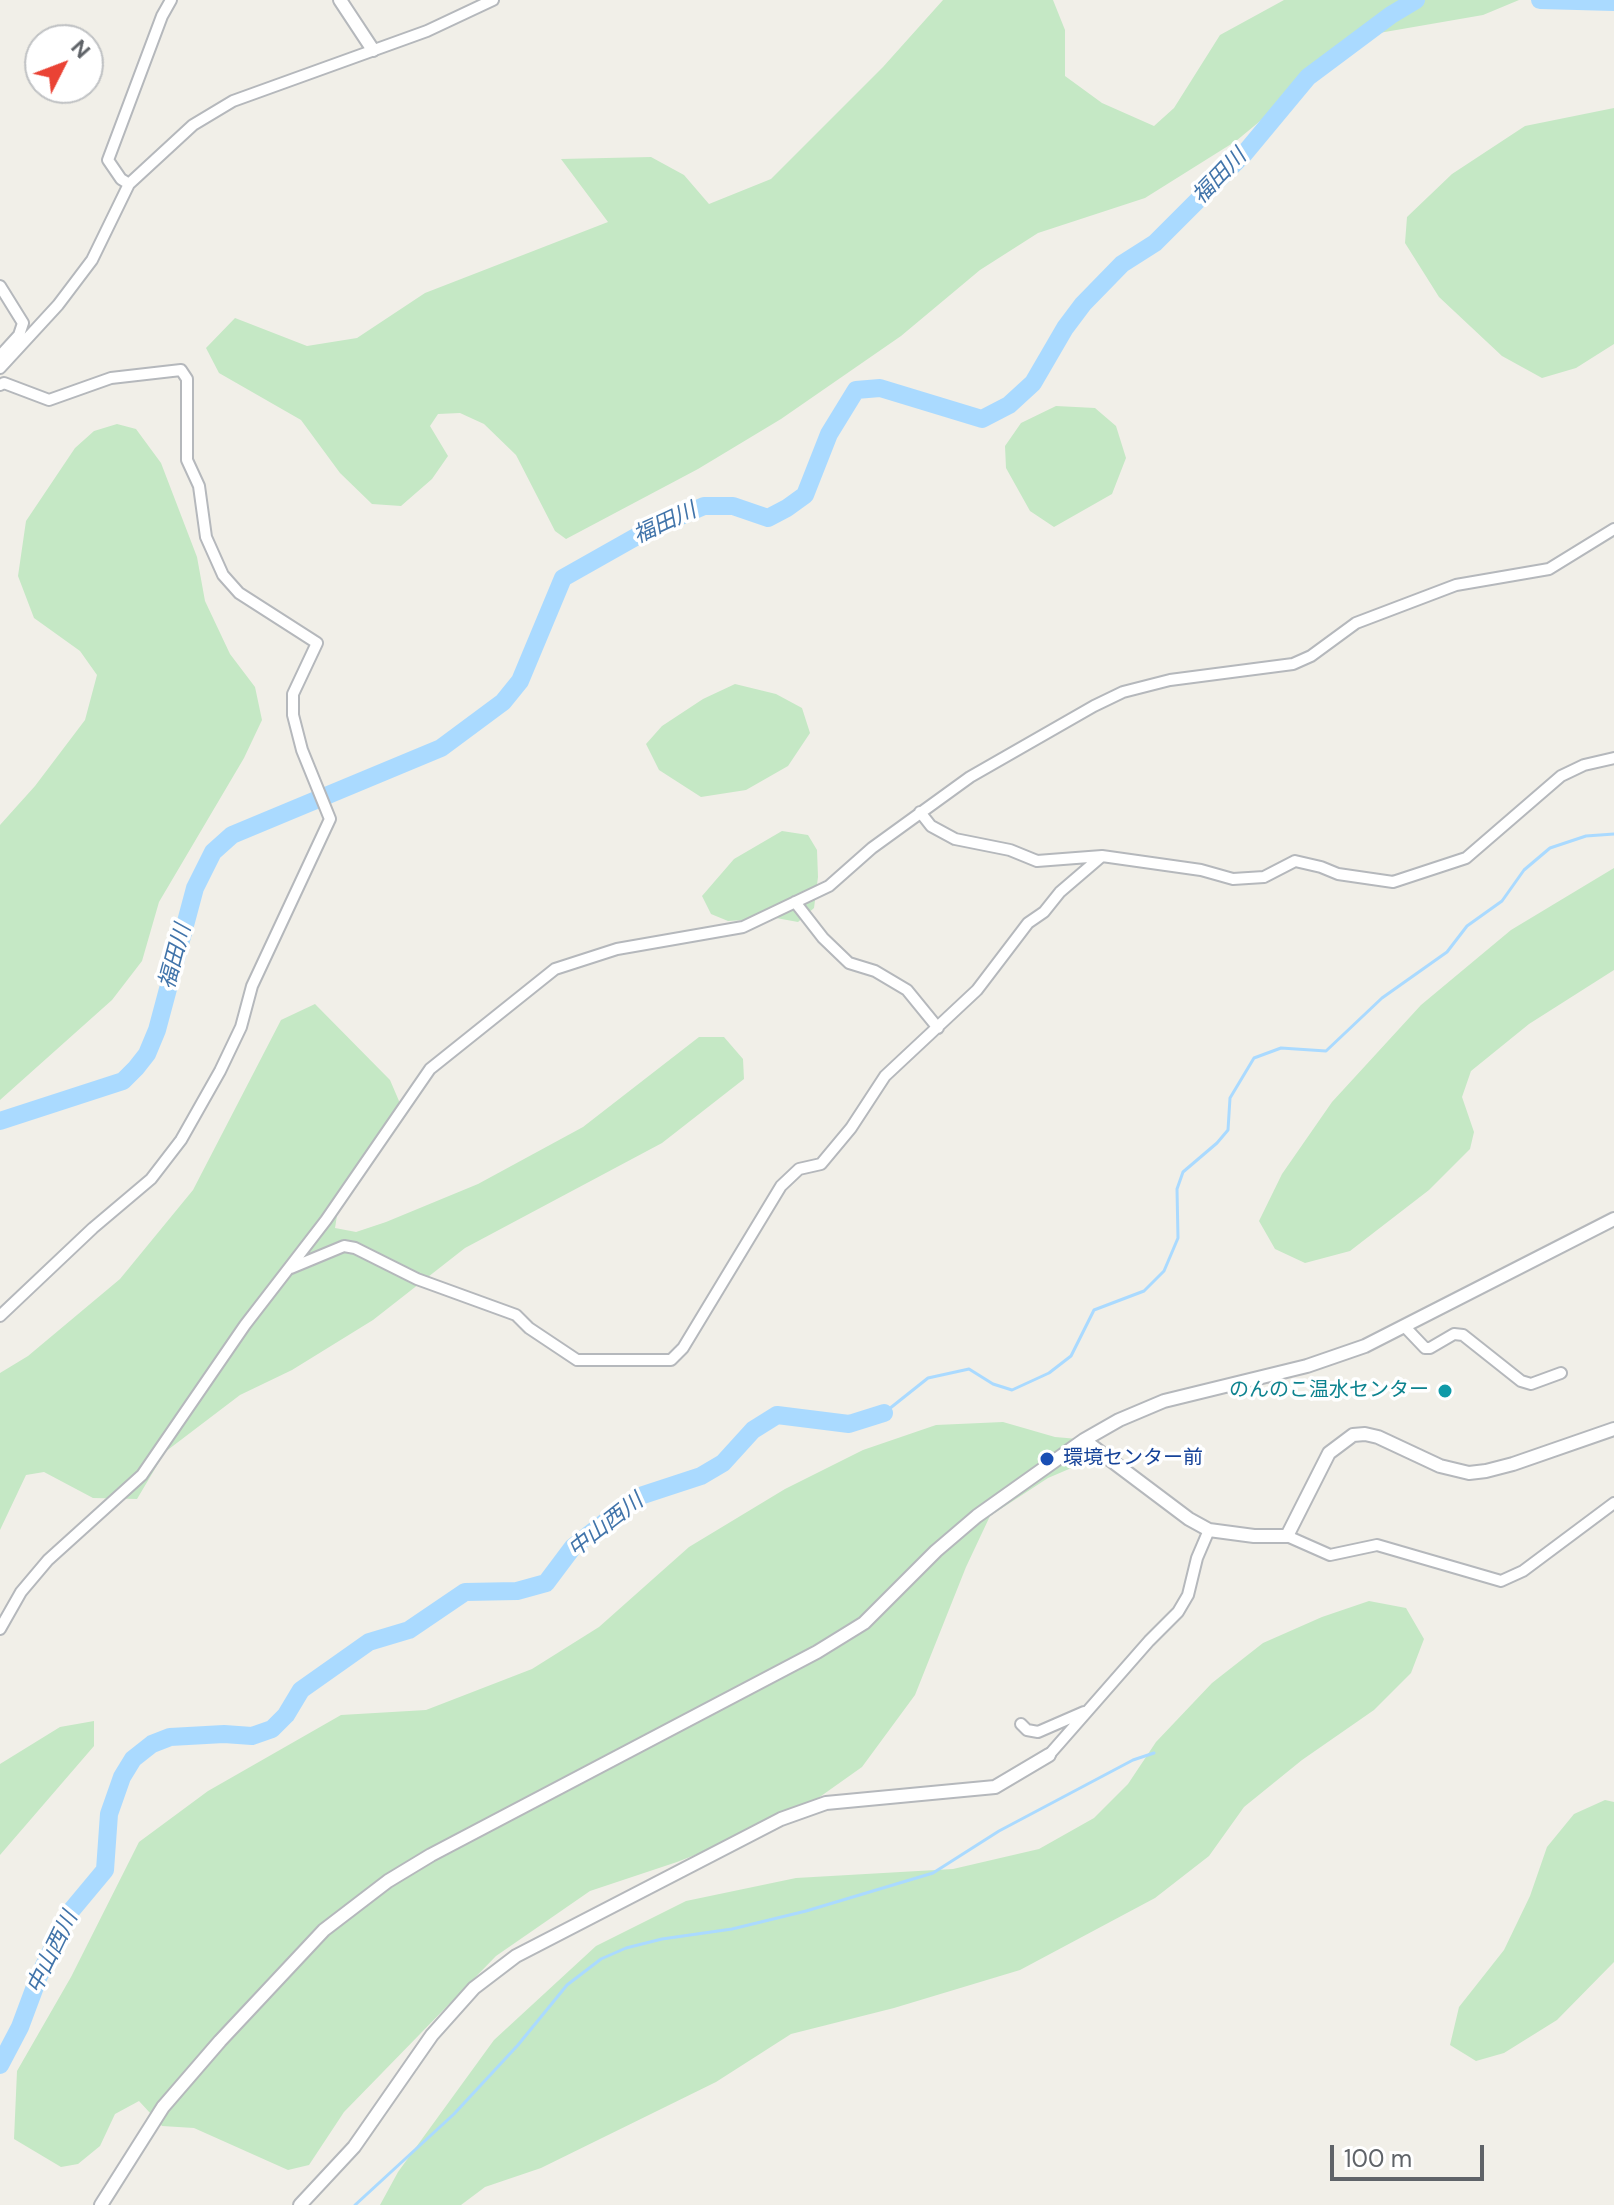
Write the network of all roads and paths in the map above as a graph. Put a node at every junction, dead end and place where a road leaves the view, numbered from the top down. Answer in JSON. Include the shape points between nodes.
{"nodes":[{"id":1,"x":171,"y":0,"type":"edge"},
{"id":2,"x":340,"y":0,"type":"edge"},
{"id":3,"x":493,"y":0,"type":"edge"},
{"id":4,"x":373,"y":50,"type":"junction"},
{"id":5,"x":129,"y":184,"type":"junction"},
{"id":6,"x":0,"y":286,"type":"edge"},
{"id":7,"x":0,"y":356,"type":"edge"},
{"id":8,"x":0,"y":368,"type":"edge"},
{"id":9,"x":0,"y":385,"type":"edge"},
{"id":10,"x":1614,"y":529,"type":"edge"},
{"id":11,"x":1614,"y":758,"type":"edge"},
{"id":12,"x":920,"y":812,"type":"junction"},
{"id":13,"x":1102,"y":856,"type":"junction"},
{"id":14,"x":795,"y":902,"type":"junction"},
{"id":15,"x":938,"y":1028,"type":"junction"},
{"id":16,"x":1614,"y":1219,"type":"edge"},
{"id":17,"x":289,"y":1269,"type":"junction"},
{"id":18,"x":0,"y":1316,"type":"edge"},
{"id":19,"x":1405,"y":1327,"type":"junction"},
{"id":20,"x":1561,"y":1373,"type":"dead end"},
{"id":21,"x":1614,"y":1429,"type":"edge"},
{"id":22,"x":1084,"y":1440,"type":"junction"},
{"id":23,"x":1614,"y":1503,"type":"edge"},
{"id":24,"x":1209,"y":1530,"type":"junction"},
{"id":25,"x":1287,"y":1536,"type":"junction"},
{"id":26,"x":0,"y":1629,"type":"edge"},
{"id":27,"x":1089,"y":1710,"type":"junction"},
{"id":28,"x":1021,"y":1724,"type":"dead end"},
{"id":29,"x":1049,"y":1755,"type":"joint"},
{"id":30,"x":101,"y":2205,"type":"edge"},
{"id":31,"x":300,"y":2205,"type":"edge"}],
"edges":[{"from":1,"to":5,"type":"street","via":[[108,160]]},
{"from":2,"to":4,"type":"street"},
{"from":3,"to":4,"type":"street"},
{"from":4,"to":5,"type":"street","via":[[233,101],[193,125]]},
{"from":5,"to":8,"type":"street","via":[[92,260]]},
{"from":6,"to":7,"type":"street","via":[[23,323]]},
{"from":9,"to":18,"type":"street","via":[[49,400],[111,378],[181,370],[187,379],[187,460],[199,486],[206,537],[223,575],[239,593],[317,643],[293,694],[293,715],[330,819],[252,986],[241,1027],[181,1140],[151,1179]]},
{"from":10,"to":12,"type":"street","via":[[1549,569],[1456,585],[1356,623],[1293,664],[1170,680],[1123,692],[970,777]]},
{"from":11,"to":13,"type":"street","via":[[1561,776],[1466,858],[1393,882],[1295,861],[1264,877],[1233,879]]},
{"from":12,"to":13,"type":"street","via":[[931,826],[955,839],[1037,861]]},
{"from":12,"to":14,"type":"street","via":[[829,886]]},
{"from":13,"to":15,"type":"street","via":[[1028,923],[977,990]]},
{"from":14,"to":15,"type":"street","via":[[849,963],[907,990]]},
{"from":14,"to":17,"type":"street","via":[[743,927],[617,949],[555,969],[430,1069]]},
{"from":15,"to":17,"type":"street","via":[[885,1076],[821,1164],[799,1169],[781,1186],[671,1360],[577,1360],[516,1315],[417,1279],[355,1248],[344,1246]]},
{"from":16,"to":19,"type":"street"},
{"from":17,"to":26,"type":"street","via":[[142,1475],[48,1560]]},
{"from":19,"to":20,"type":"street","via":[[1425,1348],[1463,1335],[1531,1384]]},
{"from":19,"to":22,"type":"street","via":[[1332,1359],[1164,1401]]},
{"from":21,"to":25,"type":"street","via":[[1513,1464],[1469,1473],[1440,1466],[1378,1437],[1353,1435],[1329,1453]]},
{"from":22,"to":24,"type":"street"},
{"from":22,"to":30,"type":"street","via":[[977,1516],[864,1623],[431,1855],[361,1899],[324,1930],[187,2078]]},
{"from":23,"to":25,"type":"street","via":[[1523,1571],[1501,1581],[1377,1545],[1330,1555]]},
{"from":24,"to":25,"type":"street"},
{"from":24,"to":27,"type":"street","via":[[1178,1612]]},
{"from":27,"to":28,"type":"street","via":[[1038,1732]]},
{"from":27,"to":29,"type":"street"},
{"from":29,"to":31,"type":"street","via":[[995,1787],[872,1796],[796,1814],[516,1956],[474,1988],[432,2035],[354,2147]]}]}
